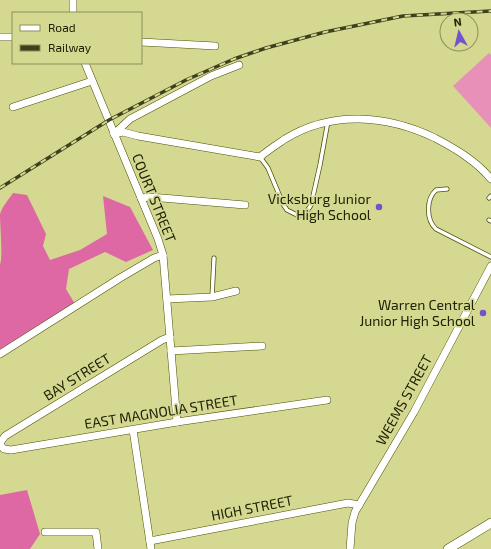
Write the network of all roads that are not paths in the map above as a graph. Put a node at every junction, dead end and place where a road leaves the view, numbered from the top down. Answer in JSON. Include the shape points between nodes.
{"nodes":[{"id":1,"x":73,"y":0,"type":"edge"},
{"id":2,"x":73,"y":12,"type":"edge"},
{"id":3,"x":0,"y":37,"type":"edge"},
{"id":4,"x":12,"y":37,"type":"edge"},
{"id":5,"x":142,"y":42,"type":"edge"},
{"id":6,"x":215,"y":46,"type":"dead end"},
{"id":7,"x":84,"y":64,"type":"edge"},
{"id":8,"x":239,"y":65,"type":"dead end"},
{"id":9,"x":92,"y":81,"type":"junction"},
{"id":10,"x":13,"y":107,"type":"dead end"},
{"id":11,"x":328,"y":121,"type":"junction"},
{"id":12,"x":114,"y":134,"type":"junction"},
{"id":13,"x":260,"y":157,"type":"junction"},
{"id":14,"x":491,"y":179,"type":"edge"},
{"id":15,"x":447,"y":189,"type":"dead end"},
{"id":16,"x":141,"y":198,"type":"junction"},
{"id":17,"x":245,"y":205,"type":"dead end"},
{"id":18,"x":163,"y":255,"type":"junction"},
{"id":19,"x":491,"y":256,"type":"edge"},
{"id":20,"x":214,"y":258,"type":"dead end"},
{"id":21,"x":491,"y":266,"type":"edge"},
{"id":22,"x":236,"y":291,"type":"dead end"},
{"id":23,"x":212,"y":297,"type":"junction"},
{"id":24,"x":167,"y":299,"type":"junction"},
{"id":25,"x":170,"y":337,"type":"junction"},
{"id":26,"x":262,"y":346,"type":"dead end"},
{"id":27,"x":171,"y":351,"type":"junction"},
{"id":28,"x":0,"y":354,"type":"edge"},
{"id":29,"x":327,"y":400,"type":"dead end"},
{"id":30,"x":177,"y":422,"type":"junction"},
{"id":31,"x":133,"y":430,"type":"junction"},
{"id":32,"x":0,"y":445,"type":"edge"},
{"id":33,"x":359,"y":505,"type":"junction"},
{"id":34,"x":491,"y":523,"type":"edge"},
{"id":35,"x":45,"y":532,"type":"dead end"},
{"id":36,"x":150,"y":541,"type":"junction"},
{"id":37,"x":98,"y":549,"type":"edge"},
{"id":38,"x":151,"y":549,"type":"edge"},
{"id":39,"x":350,"y":549,"type":"edge"},
{"id":40,"x":448,"y":549,"type":"edge"}],
"edges":[{"from":1,"to":2,"type":"street"},
{"from":3,"to":4,"type":"street"},
{"from":5,"to":6,"type":"street"},
{"from":7,"to":9,"type":"street","name":"COURT STREET"},
{"from":8,"to":12,"type":"street","via":[[211,76],[130,119]]},
{"from":9,"to":10,"type":"street"},
{"from":9,"to":12,"type":"street","name":"COURT STREET"},
{"from":11,"to":13,"type":"street","via":[[290,136]]},
{"from":11,"to":13,"type":"lane","via":[[311,205],[302,215],[287,210],[268,168]]},
{"from":11,"to":14,"type":"street","via":[[347,118],[383,120],[421,132],[459,150]]},
{"from":12,"to":13,"type":"street","via":[[123,132]]},
{"from":12,"to":16,"type":"street","name":"COURT STREET"},
{"from":15,"to":19,"type":"lane","via":[[436,190],[431,197],[429,221],[436,229]]},
{"from":16,"to":17,"type":"street"},
{"from":16,"to":18,"type":"street","name":"COURT STREET"},
{"from":18,"to":24,"type":"street","name":"COURT STREET"},
{"from":18,"to":28,"type":"street","via":[[120,278]]},
{"from":20,"to":23,"type":"lane"},
{"from":21,"to":33,"type":"street","name":"WEEMS STREET","via":[[414,412]]},
{"from":22,"to":23,"type":"street"},
{"from":23,"to":24,"type":"street"},
{"from":24,"to":25,"type":"street","name":"COURT STREET"},
{"from":25,"to":27,"type":"street","name":"COURT STREET"},
{"from":25,"to":32,"type":"street","name":"BAY STREET","via":[[5,436]]},
{"from":26,"to":27,"type":"street"},
{"from":27,"to":30,"type":"street","name":"COURT STREET"},
{"from":29,"to":30,"type":"street","name":"EAST MAGNOLIA STREET"},
{"from":30,"to":31,"type":"street","name":"EAST MAGNOLIA STREET"},
{"from":31,"to":32,"type":"street","name":"EAST MAGNOLIA STREET","via":[[11,450]]},
{"from":31,"to":36,"type":"street"},
{"from":33,"to":36,"type":"street","name":"HIGH STREET","via":[[348,503]]},
{"from":33,"to":39,"type":"street","name":"WEEMS STREET","via":[[352,523]]},
{"from":34,"to":40,"type":"street"},
{"from":35,"to":37,"type":"street","via":[[96,532]]},
{"from":36,"to":38,"type":"street"}]}
